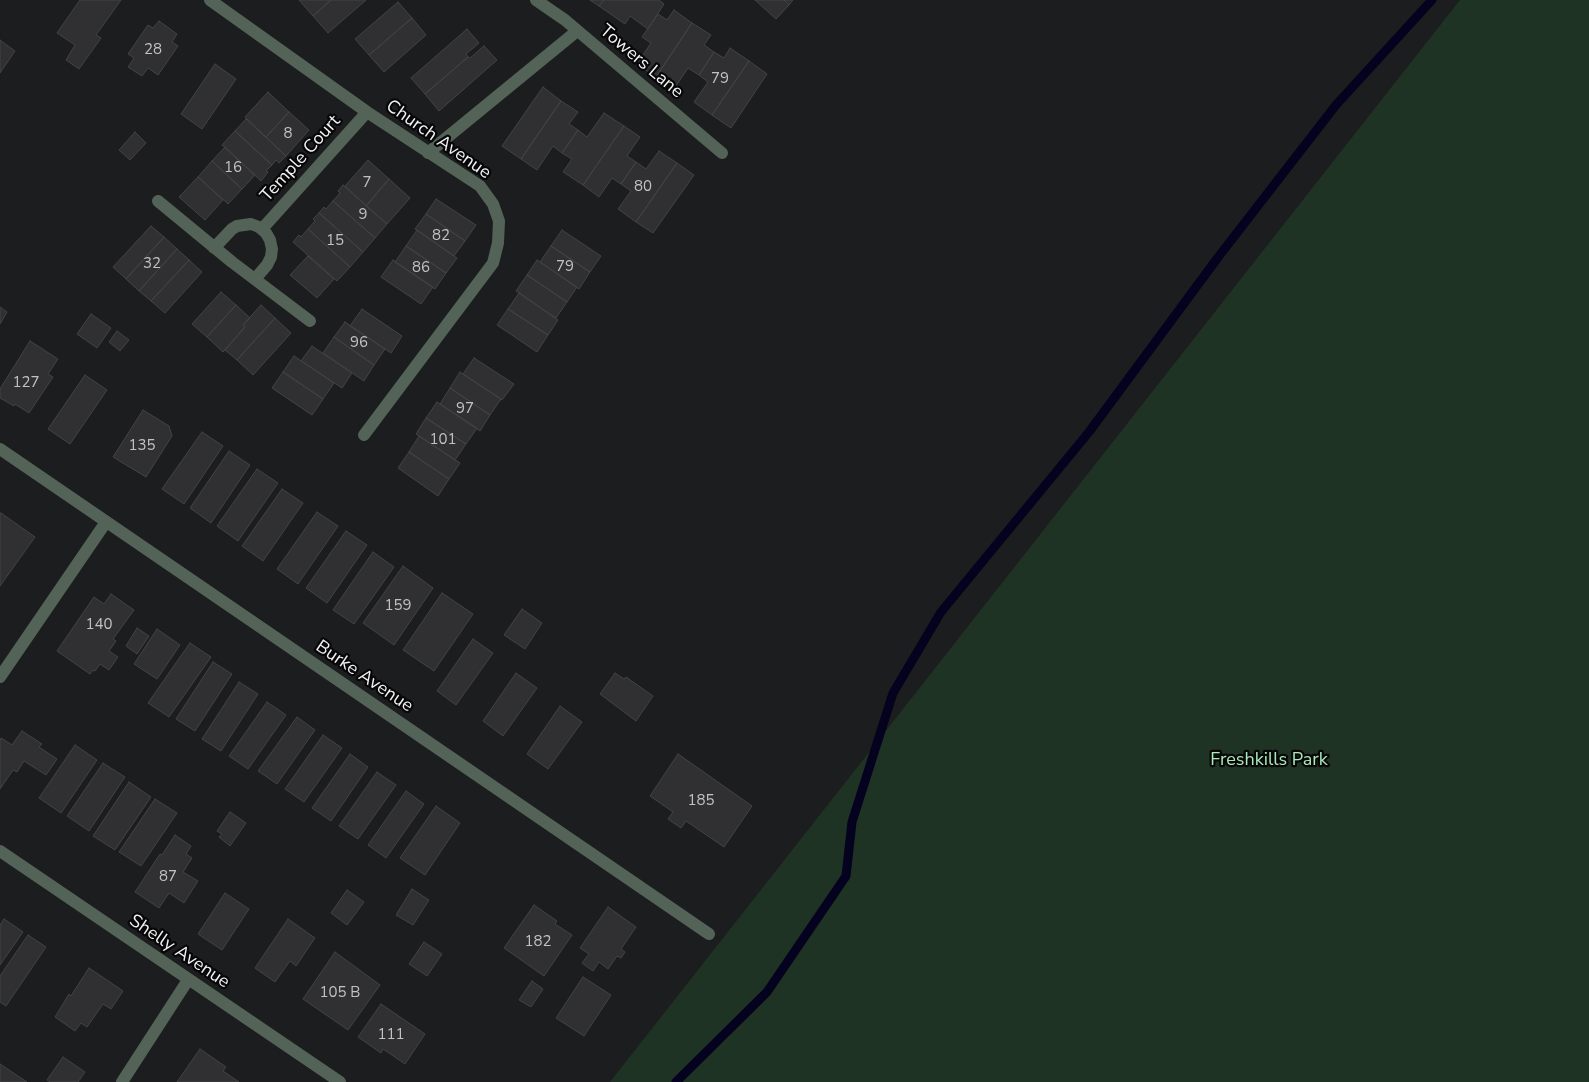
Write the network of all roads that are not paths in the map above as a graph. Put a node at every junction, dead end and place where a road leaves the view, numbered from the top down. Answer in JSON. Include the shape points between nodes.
{"nodes":[{"id":1,"x":210,"y":0,"type":"edge"},
{"id":2,"x":536,"y":0,"type":"edge"},
{"id":3,"x":577,"y":31,"type":"junction"},
{"id":4,"x":367,"y":112,"type":"junction"},
{"id":5,"x":428,"y":153,"type":"junction"},
{"id":6,"x":722,"y":153,"type":"dead end"},
{"id":7,"x":158,"y":201,"type":"dead end"},
{"id":8,"x":262,"y":230,"type":"junction"},
{"id":9,"x":214,"y":248,"type":"junction"},
{"id":10,"x":255,"y":279,"type":"junction"},
{"id":11,"x":310,"y":321,"type":"dead end"},
{"id":12,"x":364,"y":435,"type":"dead end"},
{"id":13,"x":0,"y":449,"type":"edge"},
{"id":14,"x":106,"y":522,"type":"junction"},
{"id":15,"x":0,"y":677,"type":"edge"},
{"id":16,"x":0,"y":851,"type":"edge"},
{"id":17,"x":709,"y":934,"type":"dead end"},
{"id":18,"x":188,"y":980,"type":"junction"},
{"id":19,"x":122,"y":1082,"type":"edge"},
{"id":20,"x":340,"y":1082,"type":"edge"}],
"edges":[{"from":1,"to":4,"type":"street","name":"Church Avenue"},
{"from":2,"to":3,"type":"street","name":"Towers Lane"},
{"from":3,"to":5,"type":"street"},
{"from":3,"to":6,"type":"street","name":"Towers Lane"},
{"from":4,"to":5,"type":"street","name":"Church Avenue"},
{"from":4,"to":8,"type":"street","name":"Temple Court"},
{"from":5,"to":12,"type":"street","name":"Church Avenue","via":[[480,186],[493,204],[499,221],[498,244],[493,263]]},
{"from":7,"to":9,"type":"street"},
{"from":8,"to":9,"type":"street","name":"Temple Court","via":[[251,224],[237,226]]},
{"from":8,"to":10,"type":"street","name":"Temple Court","via":[[270,240],[271,258]]},
{"from":9,"to":10,"type":"street"},
{"from":10,"to":11,"type":"street"},
{"from":13,"to":14,"type":"street","name":"Burke Avenue"},
{"from":14,"to":15,"type":"street"},
{"from":14,"to":17,"type":"street","name":"Burke Avenue"},
{"from":16,"to":18,"type":"street","name":"Shelly Avenue"},
{"from":18,"to":19,"type":"street"},
{"from":18,"to":20,"type":"street","name":"Shelly Avenue"}]}
